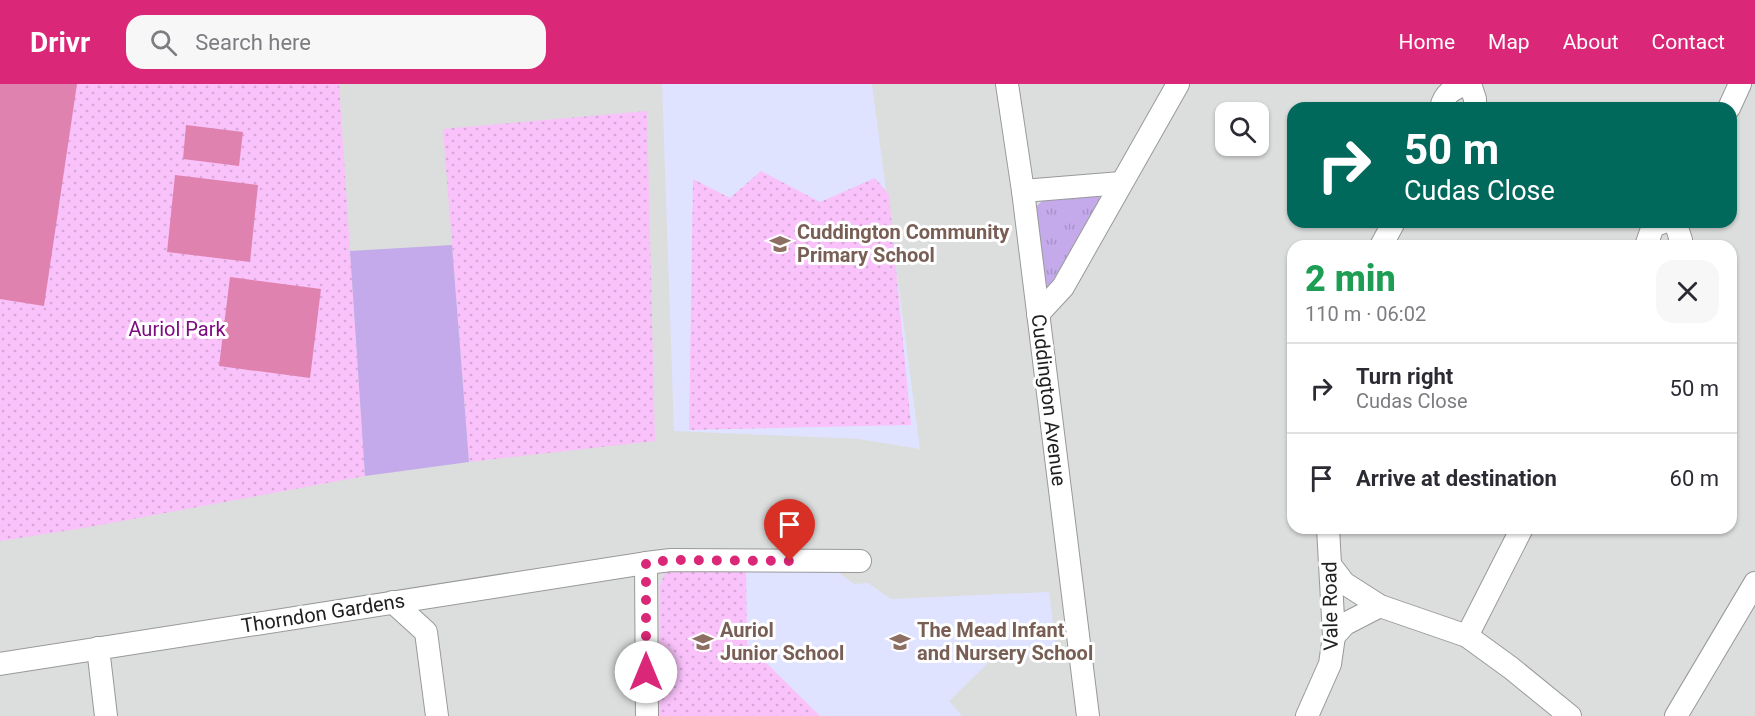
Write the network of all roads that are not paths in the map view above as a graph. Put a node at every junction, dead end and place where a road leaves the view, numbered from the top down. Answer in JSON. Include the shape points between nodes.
{"nodes":[{"id":1,"x":1007,"y":84,"type":"edge"},
{"id":2,"x":1178,"y":84,"type":"edge"},
{"id":3,"x":1468,"y":84,"type":"edge"},
{"id":4,"x":1740,"y":84,"type":"edge"},
{"id":5,"x":1442,"y":102,"type":"edge"},
{"id":6,"x":1475,"y":102,"type":"edge"},
{"id":7,"x":1732,"y":102,"type":"edge"},
{"id":8,"x":1121,"y":183,"type":"junction"},
{"id":9,"x":1023,"y":191,"type":"junction"},
{"id":10,"x":1038,"y":314,"type":"junction"},
{"id":11,"x":1328,"y":534,"type":"edge"},
{"id":12,"x":1519,"y":534,"type":"edge"},
{"id":13,"x":861,"y":561,"type":"dead end"},
{"id":14,"x":646,"y":563,"type":"junction"},
{"id":15,"x":1331,"y":566,"type":"junction"},
{"id":16,"x":1755,"y":583,"type":"edge"},
{"id":17,"x":447,"y":594,"type":"junction"},
{"id":18,"x":393,"y":602,"type":"junction"},
{"id":19,"x":1380,"y":606,"type":"junction"},
{"id":20,"x":426,"y":632,"type":"junction"},
{"id":21,"x":1334,"y":636,"type":"junction"},
{"id":22,"x":1467,"y":636,"type":"junction"},
{"id":23,"x":99,"y":648,"type":"junction"},
{"id":24,"x":0,"y":664,"type":"edge"},
{"id":25,"x":106,"y":716,"type":"edge"},
{"id":26,"x":437,"y":716,"type":"edge"},
{"id":27,"x":647,"y":716,"type":"edge"},
{"id":28,"x":1088,"y":716,"type":"edge"},
{"id":29,"x":1307,"y":716,"type":"edge"},
{"id":30,"x":1570,"y":716,"type":"edge"},
{"id":31,"x":1676,"y":716,"type":"edge"}],
"edges":[{"from":1,"to":9,"type":"street","name":"Cuddington Avenue"},
{"from":2,"to":8,"type":"street"},
{"from":3,"to":5,"type":"street","via":[[1452,89]]},
{"from":3,"to":6,"type":"street"},
{"from":4,"to":7,"type":"street"},
{"from":8,"to":9,"type":"street"},
{"from":8,"to":10,"type":"street","via":[[1063,286]]},
{"from":9,"to":10,"type":"street","name":"Cuddington Avenue"},
{"from":10,"to":28,"type":"street","name":"Cuddington Avenue"},
{"from":11,"to":15,"type":"street","name":"Vale Road"},
{"from":12,"to":22,"type":"street"},
{"from":13,"to":14,"type":"street","name":"Thorndon Gardens"},
{"from":14,"to":17,"type":"street","name":"Thorndon Gardens"},
{"from":14,"to":27,"type":"street"},
{"from":15,"to":19,"type":"street","via":[[1344,583]]},
{"from":15,"to":21,"type":"street","name":"Vale Road"},
{"from":16,"to":31,"type":"street"},
{"from":17,"to":18,"type":"street","name":"Thorndon Gardens"},
{"from":17,"to":20,"type":"street"},
{"from":18,"to":20,"type":"street"},
{"from":18,"to":23,"type":"street","name":"Thorndon Gardens"},
{"from":19,"to":21,"type":"street","via":[[1345,624]]},
{"from":19,"to":22,"type":"street"},
{"from":20,"to":26,"type":"street"},
{"from":21,"to":29,"type":"street","name":"Vale Road","via":[[1330,664]]},
{"from":22,"to":30,"type":"street"},
{"from":23,"to":24,"type":"street","name":"Thorndon Gardens"},
{"from":23,"to":25,"type":"street"}]}
